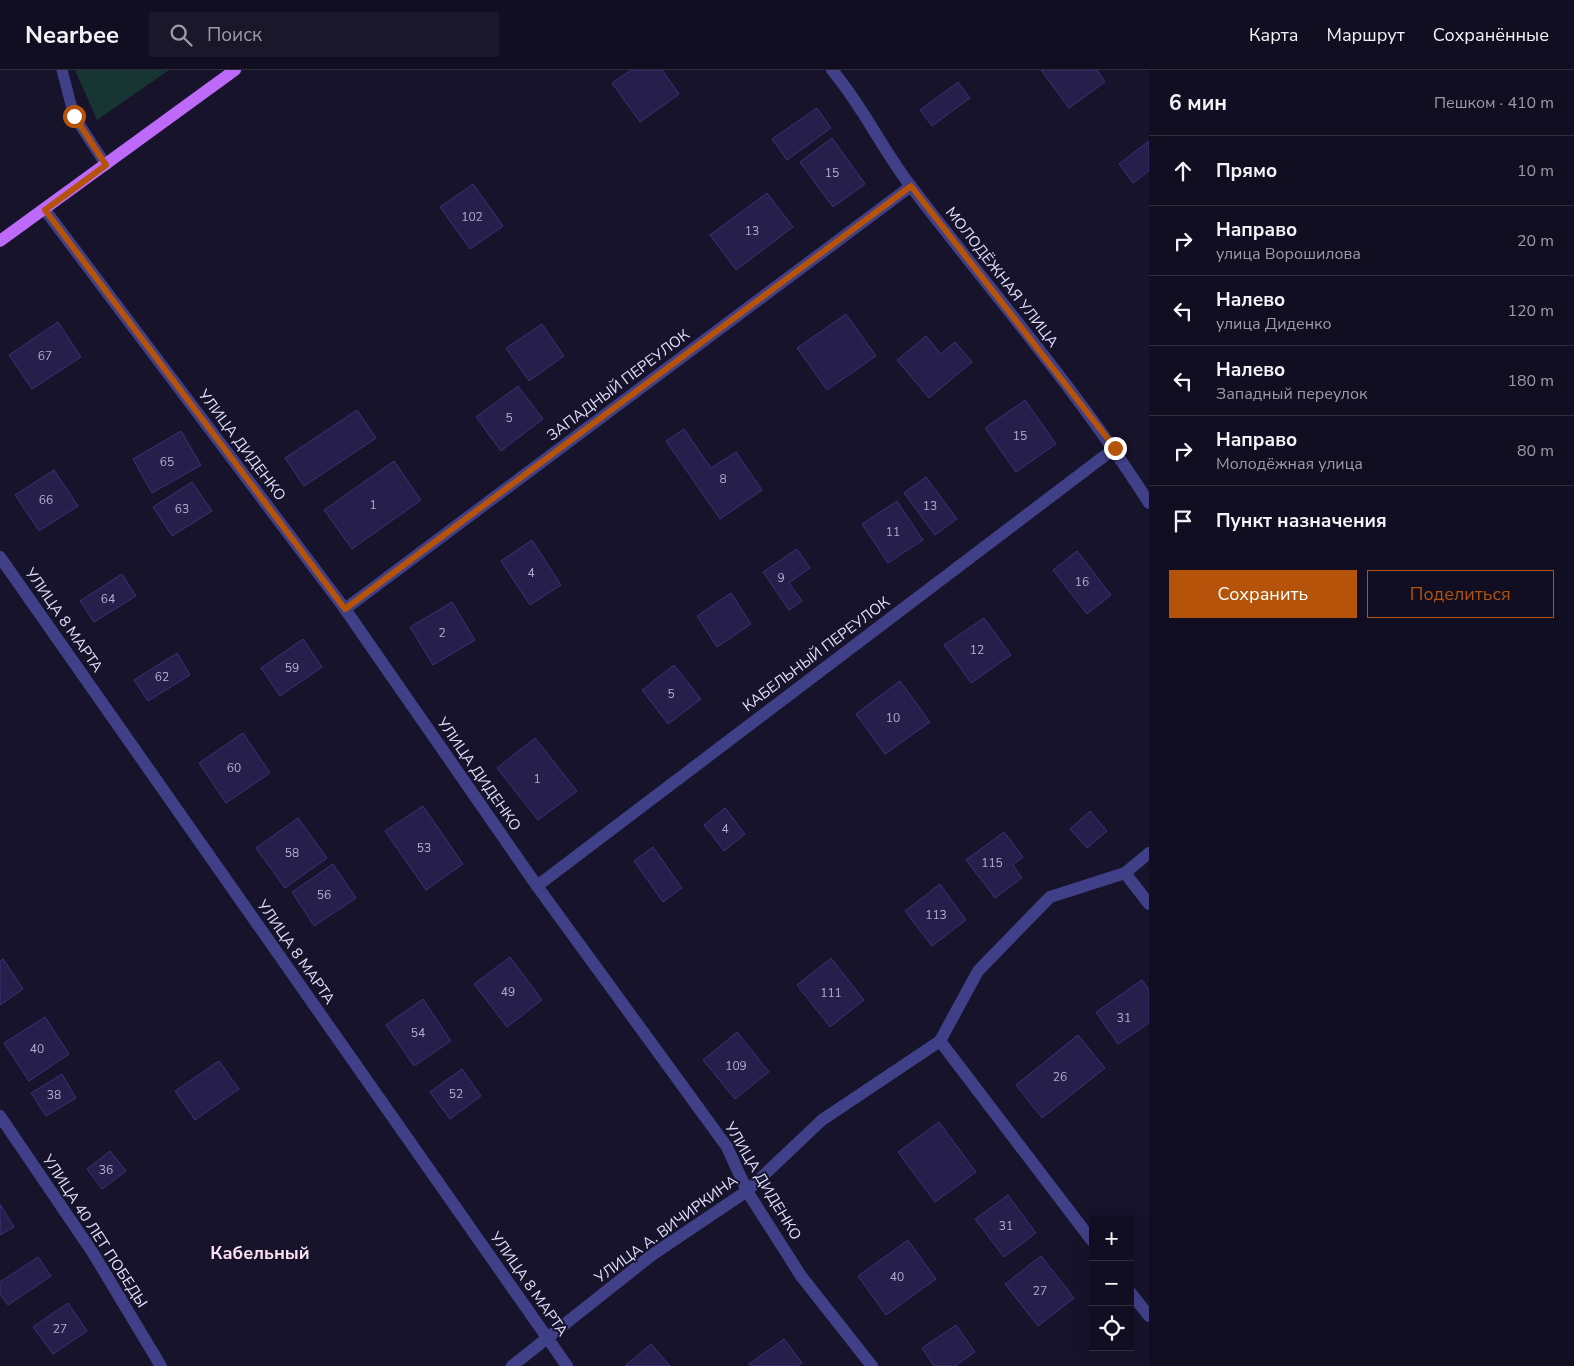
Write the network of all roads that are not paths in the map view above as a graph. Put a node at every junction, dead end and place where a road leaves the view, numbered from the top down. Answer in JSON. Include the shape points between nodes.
{"nodes":[{"id":1,"x":62,"y":70,"type":"edge"},
{"id":2,"x":235,"y":70,"type":"edge"},
{"id":3,"x":832,"y":70,"type":"edge"},
{"id":4,"x":106,"y":165,"type":"junction"},
{"id":5,"x":911,"y":186,"type":"junction"},
{"id":6,"x":45,"y":210,"type":"junction"},
{"id":7,"x":0,"y":241,"type":"edge"},
{"id":8,"x":1115,"y":448,"type":"junction"},
{"id":9,"x":1149,"y":503,"type":"edge"},
{"id":10,"x":0,"y":557,"type":"edge"},
{"id":11,"x":345,"y":609,"type":"junction"},
{"id":12,"x":1149,"y":853,"type":"edge"},
{"id":13,"x":1125,"y":873,"type":"junction"},
{"id":14,"x":537,"y":886,"type":"junction"},
{"id":15,"x":1149,"y":904,"type":"edge"},
{"id":16,"x":940,"y":1041,"type":"junction"},
{"id":17,"x":0,"y":1116,"type":"edge"},
{"id":18,"x":747,"y":1191,"type":"junction"},
{"id":19,"x":1089,"y":1237,"type":"edge"},
{"id":20,"x":1134,"y":1297,"type":"edge"},
{"id":21,"x":1149,"y":1316,"type":"edge"},
{"id":22,"x":547,"y":1339,"type":"junction"},
{"id":23,"x":160,"y":1366,"type":"edge"},
{"id":24,"x":512,"y":1366,"type":"edge"},
{"id":25,"x":567,"y":1366,"type":"edge"},
{"id":26,"x":872,"y":1366,"type":"edge"}],
"edges":[{"from":1,"to":4,"type":"lane","via":[[74,116]]},
{"from":2,"to":4,"type":"main road"},
{"from":3,"to":5,"type":"street","name":"МОЛОДЁЖНАЯ УЛИЦА","via":[[854,96]]},
{"from":4,"to":6,"type":"main road"},
{"from":5,"to":8,"type":"street","name":"МОЛОДЁЖНАЯ УЛИЦА"},
{"from":5,"to":11,"type":"street","name":"ЗАПАДНЫЙ ПЕРЕУЛОК"},
{"from":6,"to":7,"type":"main road"},
{"from":6,"to":11,"type":"street","name":"УЛИЦА ДИДЕНКО"},
{"from":8,"to":9,"type":"street","name":"МОЛОДЁЖНАЯ УЛИЦА"},
{"from":8,"to":14,"type":"street","name":"КАБЕЛЬНЫЙ ПЕРЕУЛОК"},
{"from":10,"to":22,"type":"street","name":"УЛИЦА 8 МАРТА"},
{"from":11,"to":14,"type":"street","name":"УЛИЦА ДИДЕНКО"},
{"from":12,"to":13,"type":"street","name":"УЛИЦА А. ВИЧИРКИНА"},
{"from":13,"to":15,"type":"street"},
{"from":13,"to":16,"type":"street","name":"УЛИЦА А. ВИЧИРКИНА","via":[[1050,897],[978,970]]},
{"from":14,"to":18,"type":"street","name":"УЛИЦА ДИДЕНКО","via":[[727,1147]]},
{"from":16,"to":18,"type":"street","name":"УЛИЦА А. ВИЧИРКИНА","via":[[822,1120]]},
{"from":16,"to":19,"type":"street"},
{"from":17,"to":23,"type":"street","name":"УЛИЦА 40 ЛЕТ ПОБЕДЫ","via":[[93,1253]]},
{"from":18,"to":22,"type":"street","name":"УЛИЦА А. ВИЧИРКИНА","via":[[652,1256]]},
{"from":18,"to":26,"type":"street","name":"УЛИЦА ДИДЕНКО","via":[[801,1276]]},
{"from":20,"to":21,"type":"street"},
{"from":22,"to":24,"type":"street","name":"УЛИЦА А. ВИЧИРКИНА"},
{"from":22,"to":25,"type":"street","name":"УЛИЦА 8 МАРТА"}]}
